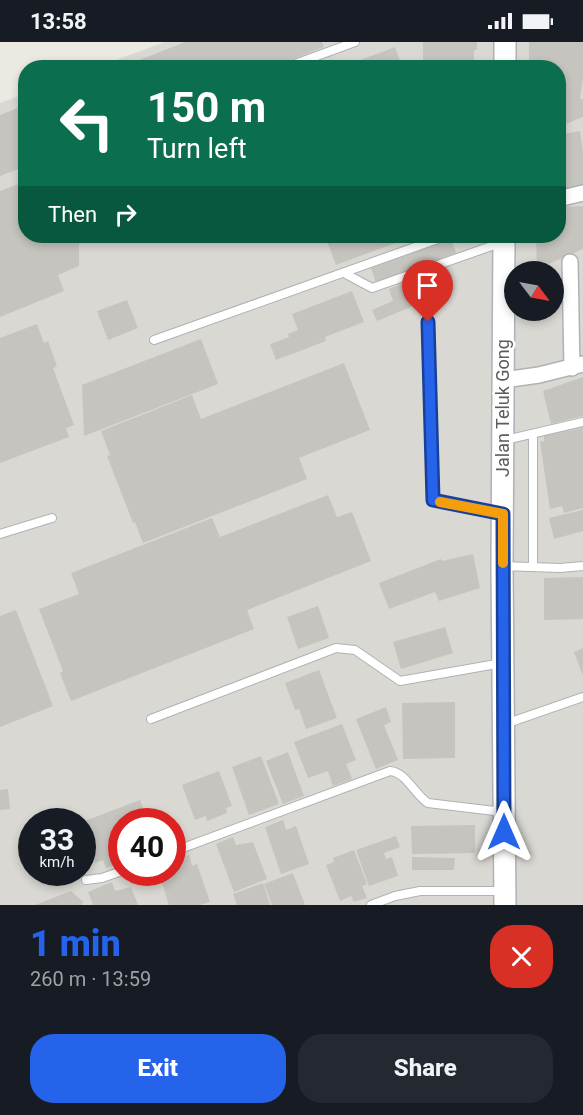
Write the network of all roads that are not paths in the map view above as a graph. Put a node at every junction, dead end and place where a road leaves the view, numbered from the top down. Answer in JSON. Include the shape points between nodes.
{"nodes":[{"id":1,"x":355,"y":42,"type":"edge"},
{"id":2,"x":505,"y":42,"type":"edge"},
{"id":3,"x":306,"y":60,"type":"edge"},
{"id":4,"x":505,"y":60,"type":"edge"},
{"id":5,"x":583,"y":193,"type":"edge"},
{"id":6,"x":566,"y":197,"type":"edge"},
{"id":7,"x":427,"y":243,"type":"edge"},
{"id":8,"x":491,"y":243,"type":"edge"},
{"id":9,"x":504,"y":243,"type":"edge"},
{"id":10,"x":570,"y":262,"type":"dead end"},
{"id":11,"x":344,"y":273,"type":"junction"},
{"id":12,"x":428,"y":322,"type":"dead end"},
{"id":13,"x":154,"y":340,"type":"dead end"},
{"id":14,"x":578,"y":366,"type":"edge"},
{"id":15,"x":503,"y":380,"type":"junction"},
{"id":16,"x":583,"y":422,"type":"edge"},
{"id":17,"x":533,"y":434,"type":"junction"},
{"id":18,"x":503,"y":440,"type":"junction"},
{"id":19,"x":503,"y":514,"type":"junction"},
{"id":20,"x":52,"y":518,"type":"dead end"},
{"id":21,"x":0,"y":534,"type":"edge"},
{"id":22,"x":502,"y":566,"type":"junction"},
{"id":23,"x":583,"y":566,"type":"edge"},
{"id":24,"x":533,"y":567,"type":"junction"},
{"id":25,"x":503,"y":663,"type":"junction"},
{"id":26,"x":583,"y":697,"type":"edge"},
{"id":27,"x":151,"y":719,"type":"dead end"},
{"id":28,"x":504,"y":724,"type":"junction"},
{"id":29,"x":504,"y":812,"type":"junction"},
{"id":30,"x":186,"y":847,"type":"edge"},
{"id":31,"x":505,"y":898,"type":"edge"},
{"id":32,"x":371,"y":905,"type":"edge"}],
"edges":[{"from":1,"to":3,"type":"lane"},
{"from":2,"to":4,"type":"street"},
{"from":5,"to":6,"type":"street"},
{"from":7,"to":11,"type":"lane"},
{"from":8,"to":11,"type":"lane","via":[[372,288]]},
{"from":9,"to":15,"type":"street","name":"Jalan Teluk Gong"},
{"from":10,"to":14,"type":"street"},
{"from":11,"to":13,"type":"lane"},
{"from":12,"to":19,"type":"lane","via":[[433,500]]},
{"from":14,"to":15,"type":"street"},
{"from":15,"to":18,"type":"street","name":"Jalan Teluk Gong"},
{"from":16,"to":17,"type":"lane"},
{"from":17,"to":18,"type":"lane"},
{"from":17,"to":24,"type":"lane"},
{"from":18,"to":19,"type":"street","name":"Jalan Teluk Gong"},
{"from":19,"to":22,"type":"street","name":"Jalan Teluk Gong"},
{"from":20,"to":21,"type":"lane"},
{"from":22,"to":24,"type":"lane"},
{"from":22,"to":25,"type":"street","name":"Jalan Teluk Gong"},
{"from":23,"to":24,"type":"lane"},
{"from":25,"to":27,"type":"lane","via":[[400,681],[355,650],[336,648]]},
{"from":25,"to":28,"type":"street","name":"Jalan Teluk Gong"},
{"from":26,"to":28,"type":"lane"},
{"from":28,"to":29,"type":"street","name":"Jalan Teluk Gong"},
{"from":29,"to":30,"type":"lane","via":[[428,803],[400,774],[390,771]]},
{"from":29,"to":31,"type":"street","name":"Jalan Teluk Gong"},
{"from":31,"to":32,"type":"lane","via":[[420,891]]}]}
